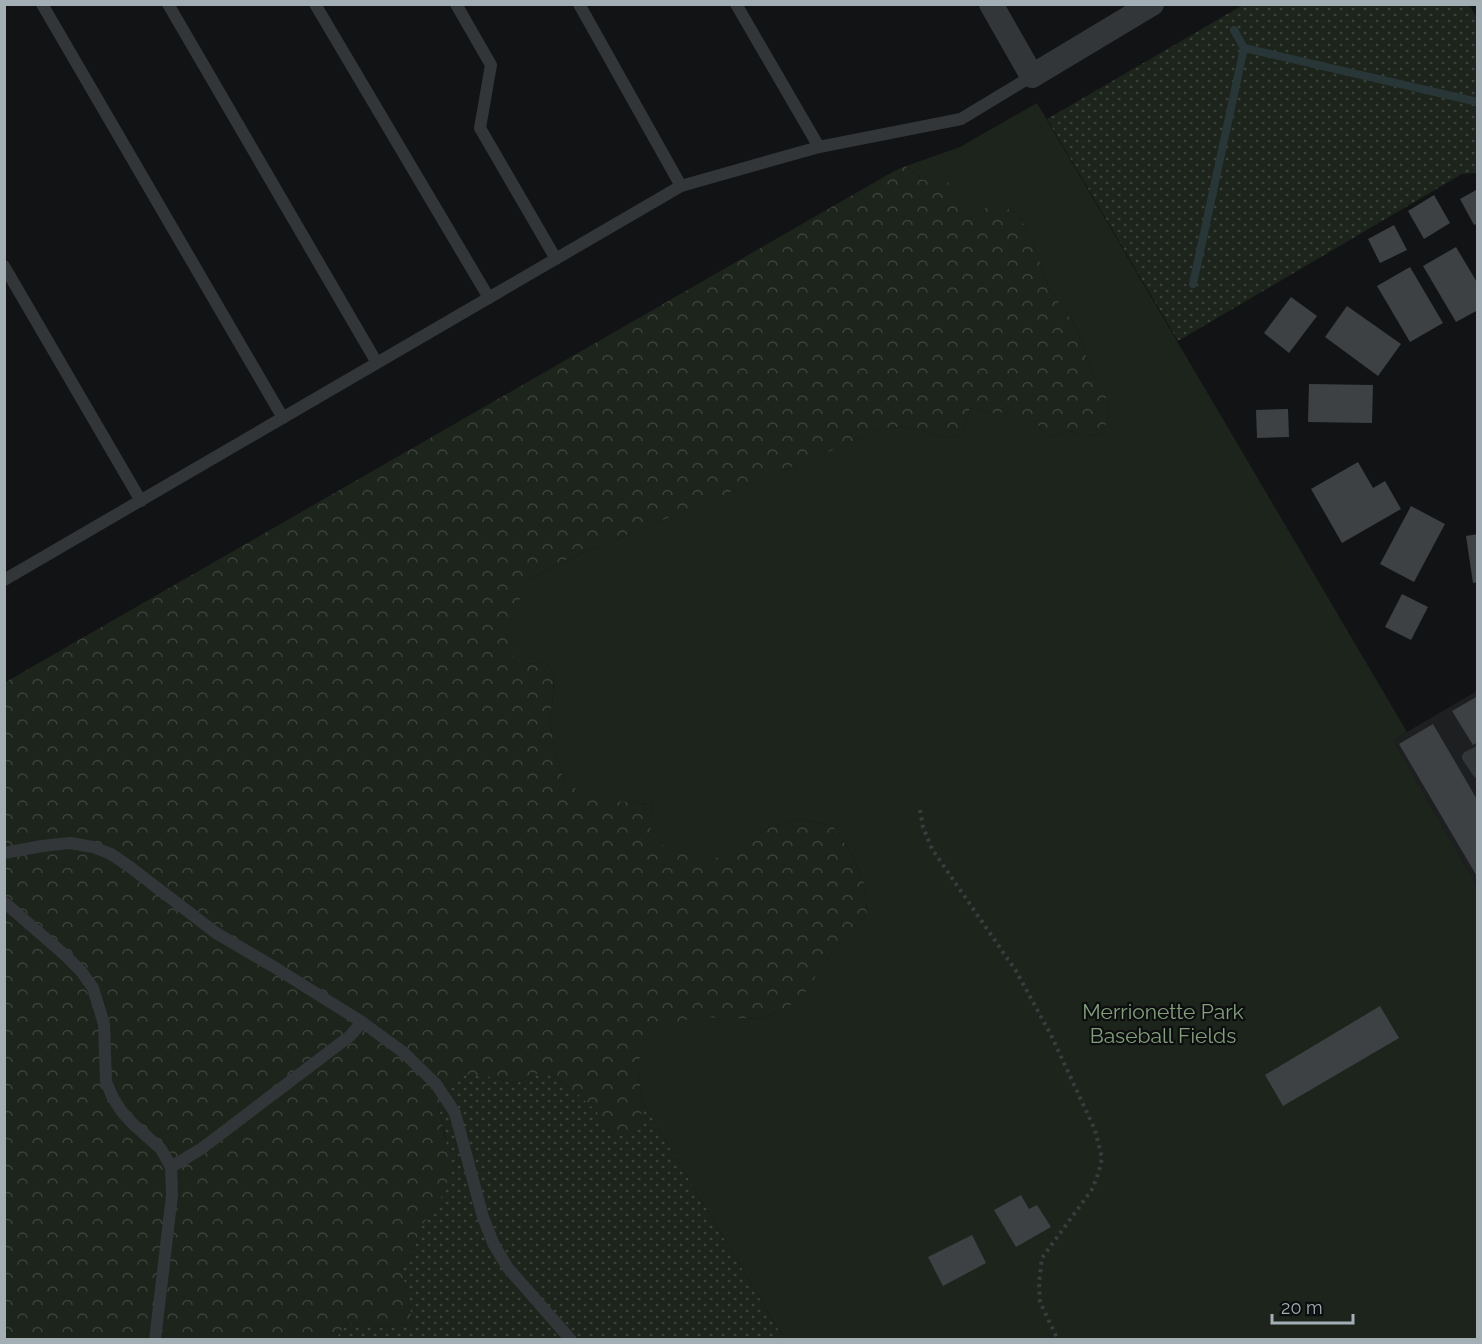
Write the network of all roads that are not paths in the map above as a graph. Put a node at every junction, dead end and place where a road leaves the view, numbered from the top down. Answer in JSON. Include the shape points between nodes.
{"nodes":[{"id":1,"x":42,"y":4,"type":"edge"},
{"id":2,"x":168,"y":4,"type":"edge"},
{"id":3,"x":315,"y":4,"type":"edge"},
{"id":4,"x":456,"y":4,"type":"edge"},
{"id":5,"x":579,"y":4,"type":"edge"},
{"id":6,"x":736,"y":4,"type":"edge"},
{"id":7,"x":991,"y":4,"type":"edge"},
{"id":8,"x":1152,"y":4,"type":"edge"},
{"id":9,"x":1032,"y":76,"type":"junction"},
{"id":10,"x":819,"y":147,"type":"junction"},
{"id":11,"x":681,"y":186,"type":"junction"},
{"id":12,"x":556,"y":259,"type":"junction"},
{"id":13,"x":4,"y":266,"type":"edge"},
{"id":14,"x":489,"y":298,"type":"junction"},
{"id":15,"x":377,"y":363,"type":"junction"},
{"id":16,"x":283,"y":418,"type":"junction"},
{"id":17,"x":141,"y":501,"type":"junction"},
{"id":18,"x":4,"y":580,"type":"edge"},
{"id":19,"x":1478,"y":752,"type":"edge"},
{"id":20,"x":1478,"y":772,"type":"edge"},
{"id":21,"x":4,"y":853,"type":"edge"},
{"id":22,"x":4,"y":902,"type":"edge"},
{"id":23,"x":362,"y":1022,"type":"junction"},
{"id":24,"x":171,"y":1167,"type":"junction"},
{"id":25,"x":155,"y":1340,"type":"edge"},
{"id":26,"x":571,"y":1340,"type":"edge"}],
"edges":[{"from":1,"to":16,"type":"lane"},
{"from":2,"to":15,"type":"lane"},
{"from":3,"to":14,"type":"lane"},
{"from":4,"to":12,"type":"lane","via":[[491,65],[480,128]]},
{"from":5,"to":11,"type":"lane"},
{"from":6,"to":10,"type":"lane"},
{"from":7,"to":9,"type":"street"},
{"from":8,"to":9,"type":"street"},
{"from":9,"to":10,"type":"lane","via":[[961,119]]},
{"from":10,"to":11,"type":"lane"},
{"from":11,"to":12,"type":"lane"},
{"from":12,"to":14,"type":"lane"},
{"from":13,"to":17,"type":"lane"},
{"from":14,"to":15,"type":"lane"},
{"from":15,"to":16,"type":"lane"},
{"from":16,"to":17,"type":"lane"},
{"from":17,"to":18,"type":"lane"},
{"from":19,"to":20,"type":"lane","via":[[1468,757]]},
{"from":21,"to":23,"type":"lane","via":[[70,843],[111,854],[216,933]]},
{"from":22,"to":24,"type":"lane","via":[[66,956],[93,988],[104,1024],[106,1082],[122,1112],[161,1149]]},
{"from":23,"to":24,"type":"lane","via":[[350,1036],[201,1149]]},
{"from":23,"to":26,"type":"lane","via":[[403,1052],[435,1084],[455,1113],[494,1245],[508,1268]]},
{"from":24,"to":25,"type":"lane","via":[[172,1195]]}]}
